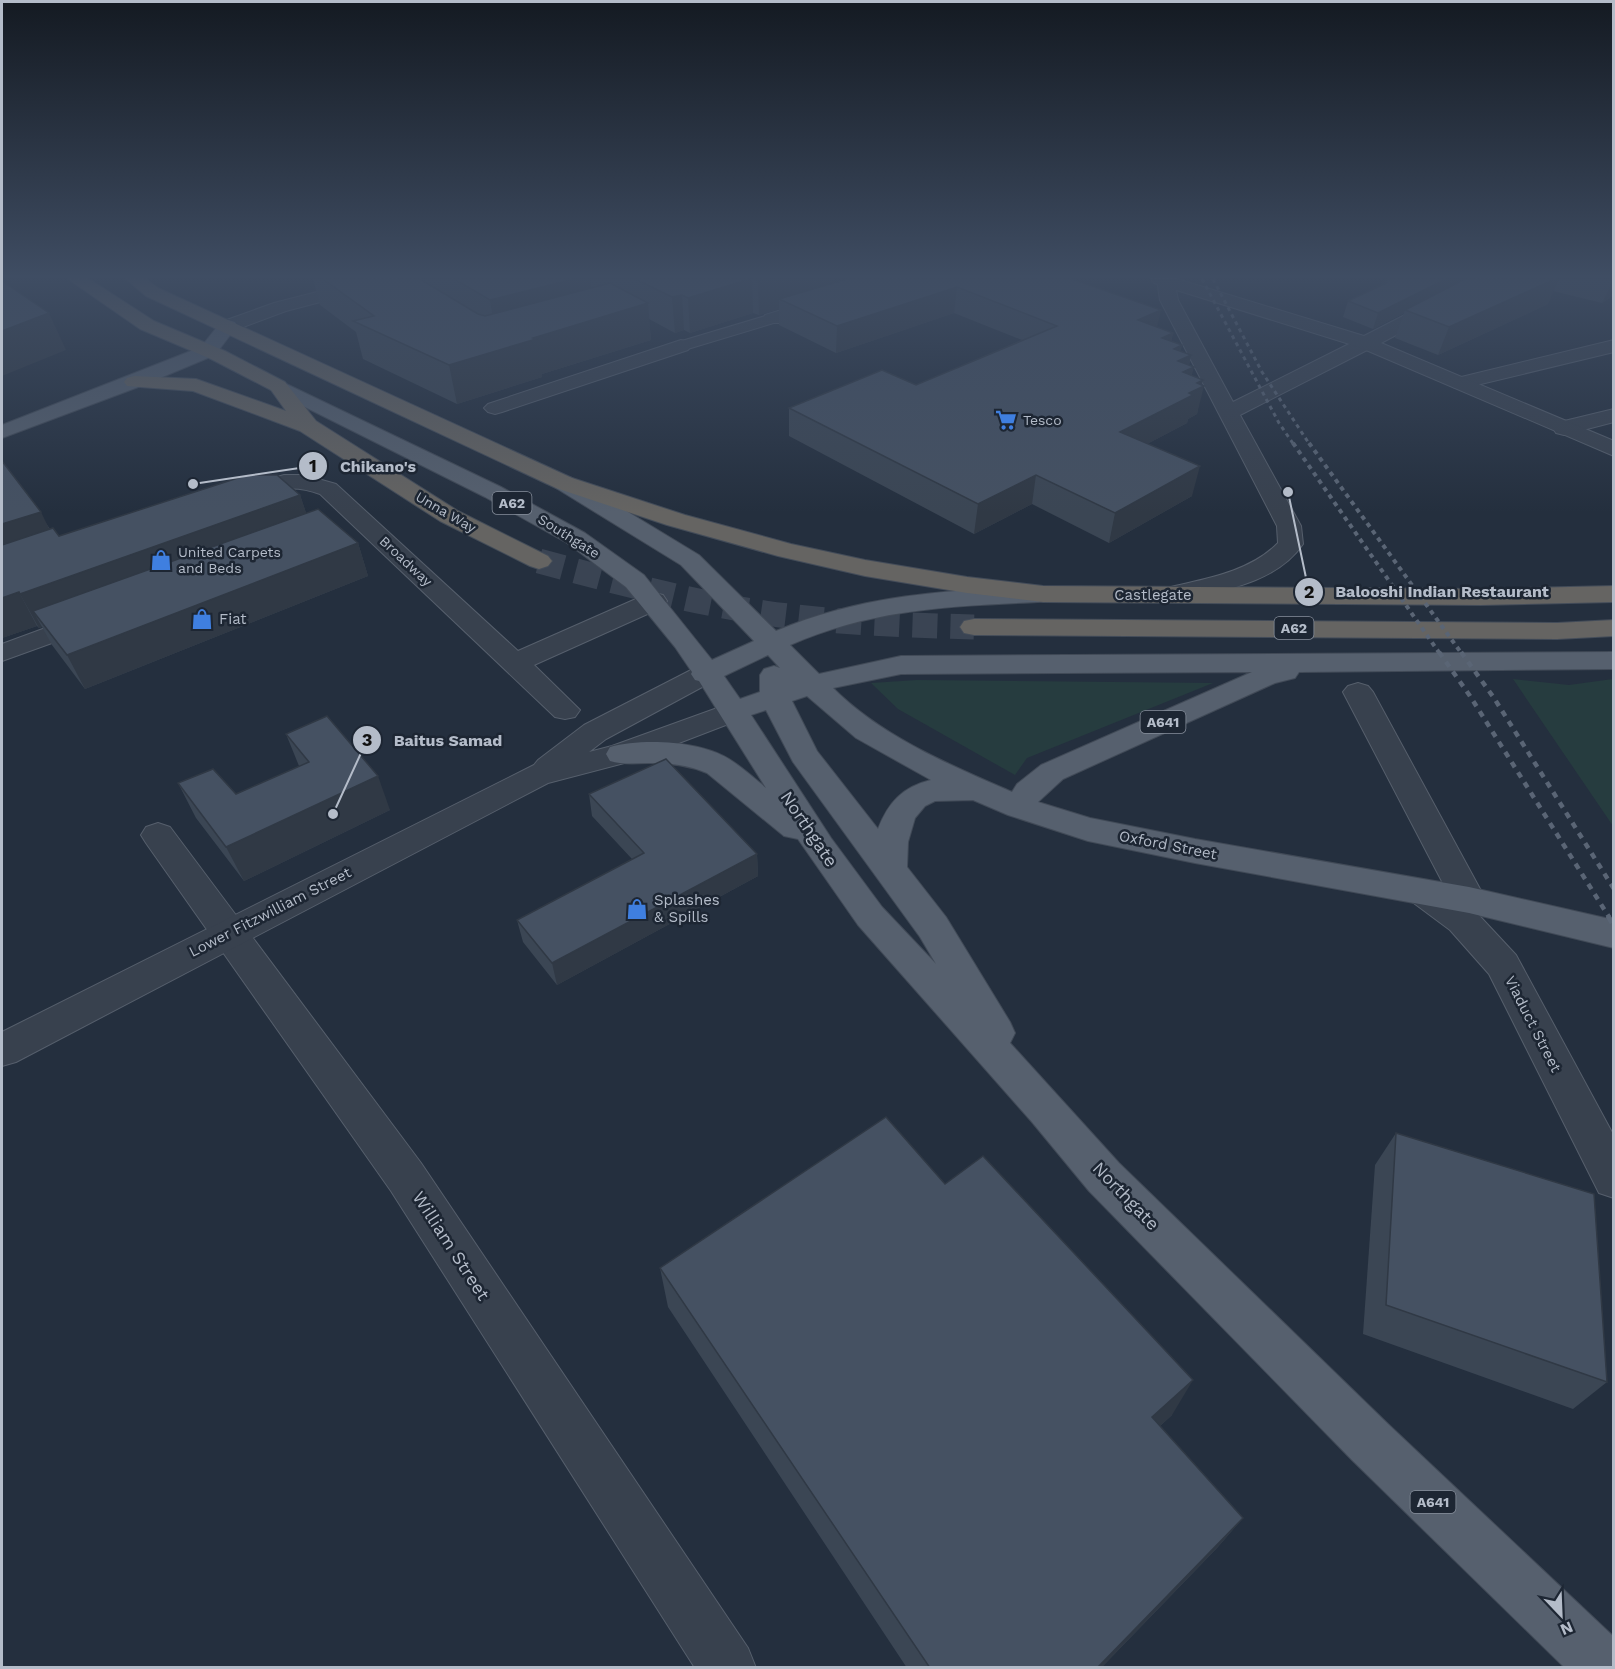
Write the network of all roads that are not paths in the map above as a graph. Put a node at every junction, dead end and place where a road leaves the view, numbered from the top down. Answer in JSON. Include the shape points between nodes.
{"nodes":[{"id":1,"x":194,"y":357,"type":"edge"},
{"id":2,"x":220,"y":357,"type":"edge"},
{"id":3,"x":294,"y":357,"type":"edge"},
{"id":4,"x":648,"y":357,"type":"edge"},
{"id":5,"x":1199,"y":357,"type":"edge"},
{"id":6,"x":1338,"y":357,"type":"edge"},
{"id":7,"x":1399,"y":357,"type":"edge"},
{"id":8,"x":1569,"y":357,"type":"edge"},
{"id":9,"x":134,"y":382,"type":"junction"},
{"id":10,"x":1461,"y":383,"type":"junction"},
{"id":11,"x":278,"y":386,"type":"junction"},
{"id":12,"x":62,"y":388,"type":"dead end"},
{"id":13,"x":495,"y":408,"type":"dead end"},
{"id":14,"x":1229,"y":412,"type":"junction"},
{"id":15,"x":2,"y":414,"type":"edge"},
{"id":16,"x":1614,"y":415,"type":"edge"},
{"id":17,"x":308,"y":426,"type":"junction"},
{"id":18,"x":1564,"y":428,"type":"junction"},
{"id":19,"x":2,"y":432,"type":"edge"},
{"id":20,"x":1614,"y":449,"type":"edge"},
{"id":21,"x":564,"y":483,"type":"junction"},
{"id":22,"x":218,"y":502,"type":"edge"},
{"id":23,"x":539,"y":561,"type":"tunnel mouth"},
{"id":24,"x":1043,"y":594,"type":"junction"},
{"id":25,"x":1175,"y":594,"type":"junction"},
{"id":26,"x":1614,"y":594,"type":"edge"},
{"id":27,"x":654,"y":601,"type":"junction"},
{"id":28,"x":114,"y":611,"type":"edge"},
{"id":29,"x":974,"y":627,"type":"tunnel mouth"},
{"id":30,"x":1614,"y":628,"type":"edge"},
{"id":31,"x":772,"y":643,"type":"junction"},
{"id":32,"x":2,"y":653,"type":"edge"},
{"id":33,"x":1614,"y":660,"type":"edge"},
{"id":34,"x":1322,"y":662,"type":"junction"},
{"id":35,"x":515,"y":663,"type":"junction"},
{"id":36,"x":705,"y":674,"type":"junction"},
{"id":37,"x":812,"y":684,"type":"junction"},
{"id":38,"x":1358,"y":692,"type":"dead end"},
{"id":39,"x":775,"y":696,"type":"junction"},
{"id":40,"x":566,"y":710,"type":"dead end"},
{"id":41,"x":734,"y":711,"type":"junction"},
{"id":42,"x":621,"y":754,"type":"junction"},
{"id":43,"x":538,"y":775,"type":"junction"},
{"id":44,"x":976,"y":789,"type":"junction"},
{"id":45,"x":1019,"y":807,"type":"junction"},
{"id":46,"x":158,"y":836,"type":"dead end"},
{"id":47,"x":819,"y":846,"type":"junction"},
{"id":48,"x":890,"y":869,"type":"junction"},
{"id":49,"x":1423,"y":892,"type":"junction"},
{"id":50,"x":1468,"y":900,"type":"junction"},
{"id":51,"x":229,"y":933,"type":"junction"},
{"id":52,"x":1614,"y":934,"type":"edge"},
{"id":53,"x":2,"y":1050,"type":"edge"},
{"id":54,"x":1032,"y":1093,"type":"junction"},
{"id":55,"x":1614,"y":1179,"type":"edge"},
{"id":56,"x":728,"y":1668,"type":"edge"},
{"id":57,"x":1606,"y":1668,"type":"edge"}],
"edges":[{"from":1,"to":9,"type":"main road","number":"A62"},
{"from":2,"to":11,"type":"highway","name":"Southgate","number":"A62"},
{"from":3,"to":21,"type":"highway","number":"A62"},
{"from":4,"to":13,"type":"street"},
{"from":5,"to":14,"type":"street"},
{"from":6,"to":14,"type":"street"},
{"from":7,"to":10,"type":"street"},
{"from":8,"to":10,"type":"street"},
{"from":9,"to":17,"type":"highway","number":"A62","via":[[196,385]]},
{"from":9,"to":19,"type":"main road","number":"A62"},
{"from":10,"to":18,"type":"street"},
{"from":11,"to":17,"type":"highway","name":"Unna Way","number":"A62"},
{"from":11,"to":27,"type":"main road","name":"Southgate","number":"A62","via":[[576,537],[635,581]]},
{"from":12,"to":15,"type":"main road"},
{"from":14,"to":25,"type":"street","via":[[1289,526],[1292,544],[1282,557],[1262,567]]},
{"from":16,"to":18,"type":"street"},
{"from":17,"to":23,"type":"highway","name":"Unna Way","number":"A62","via":[[449,516]]},
{"from":18,"to":20,"type":"street"},
{"from":21,"to":24,"type":"highway","number":"A62","via":[[787,551],[900,574]]},
{"from":21,"to":31,"type":"main road","number":"A62","via":[[690,561]]},
{"from":22,"to":35,"type":"street","name":"Broadway","via":[[286,480],[328,489],[349,523]]},
{"from":24,"to":25,"type":"highway","name":"Castlegate","number":"A62"},
{"from":24,"to":31,"type":"main road","name":"Castlegate","number":"A62","via":[[896,604],[834,618]]},
{"from":25,"to":26,"type":"highway","name":"Castlegate","number":"A62"},
{"from":27,"to":35,"type":"street"},
{"from":27,"to":36,"type":"main road","name":"Southgate","number":"A62"},
{"from":28,"to":32,"type":"street"},
{"from":29,"to":30,"type":"highway","number":"A62","via":[[1557,631]]},
{"from":31,"to":36,"type":"main road","name":"Castlegate","number":"A62"},
{"from":31,"to":37,"type":"main road","name":"Oxford Street"},
{"from":31,"to":39,"type":"main road","number":"A641"},
{"from":33,"to":34,"type":"main road"},
{"from":34,"to":37,"type":"main road","via":[[901,665]]},
{"from":34,"to":45,"type":"main road","number":"A641","via":[[1265,677],[1052,772],[1028,792]]},
{"from":35,"to":40,"type":"street","name":"Broadway"},
{"from":36,"to":41,"type":"main road","name":"Northgate","number":"A641"},
{"from":36,"to":43,"type":"street","name":"Lower Fitzwilliam Street","via":[[595,732]]},
{"from":37,"to":39,"type":"main road"},
{"from":37,"to":44,"type":"main road","name":"Oxford Street","via":[[867,731]]},
{"from":38,"to":50,"type":"street"},
{"from":39,"to":41,"type":"main road"},
{"from":39,"to":48,"type":"main road","number":"A641","via":[[804,755]]},
{"from":41,"to":42,"type":"street","name":"Lower Fitzwilliam Street"},
{"from":41,"to":47,"type":"main road","name":"Northgate","number":"A641"},
{"from":42,"to":43,"type":"street","name":"Lower Fitzwilliam Street"},
{"from":42,"to":47,"type":"main road","via":[[666,752],[704,759]]},
{"from":43,"to":51,"type":"street","name":"Lower Fitzwilliam Street"},
{"from":44,"to":45,"type":"main road","name":"Oxford Street"},
{"from":44,"to":48,"type":"main road","via":[[938,789],[903,807],[892,832]]},
{"from":45,"to":49,"type":"main road","name":"Oxford Street","via":[[1088,829]]},
{"from":46,"to":51,"type":"street","name":"William Street"},
{"from":47,"to":54,"type":"main road","name":"Northgate","number":"A641","via":[[870,916]]},
{"from":48,"to":54,"type":"main road","number":"A641","via":[[933,927]]},
{"from":49,"to":50,"type":"main road","name":"Oxford Street"},
{"from":49,"to":55,"type":"street","name":"Viaduct Street","via":[[1463,921],[1503,965]]},
{"from":50,"to":52,"type":"main road","name":"Oxford Street"},
{"from":51,"to":53,"type":"street","name":"Lower Fitzwilliam Street"},
{"from":51,"to":56,"type":"street","name":"William Street","via":[[406,1177]]},
{"from":54,"to":57,"type":"main road","name":"Northgate","number":"A641","via":[[1104,1177],[1370,1442]]}]}
